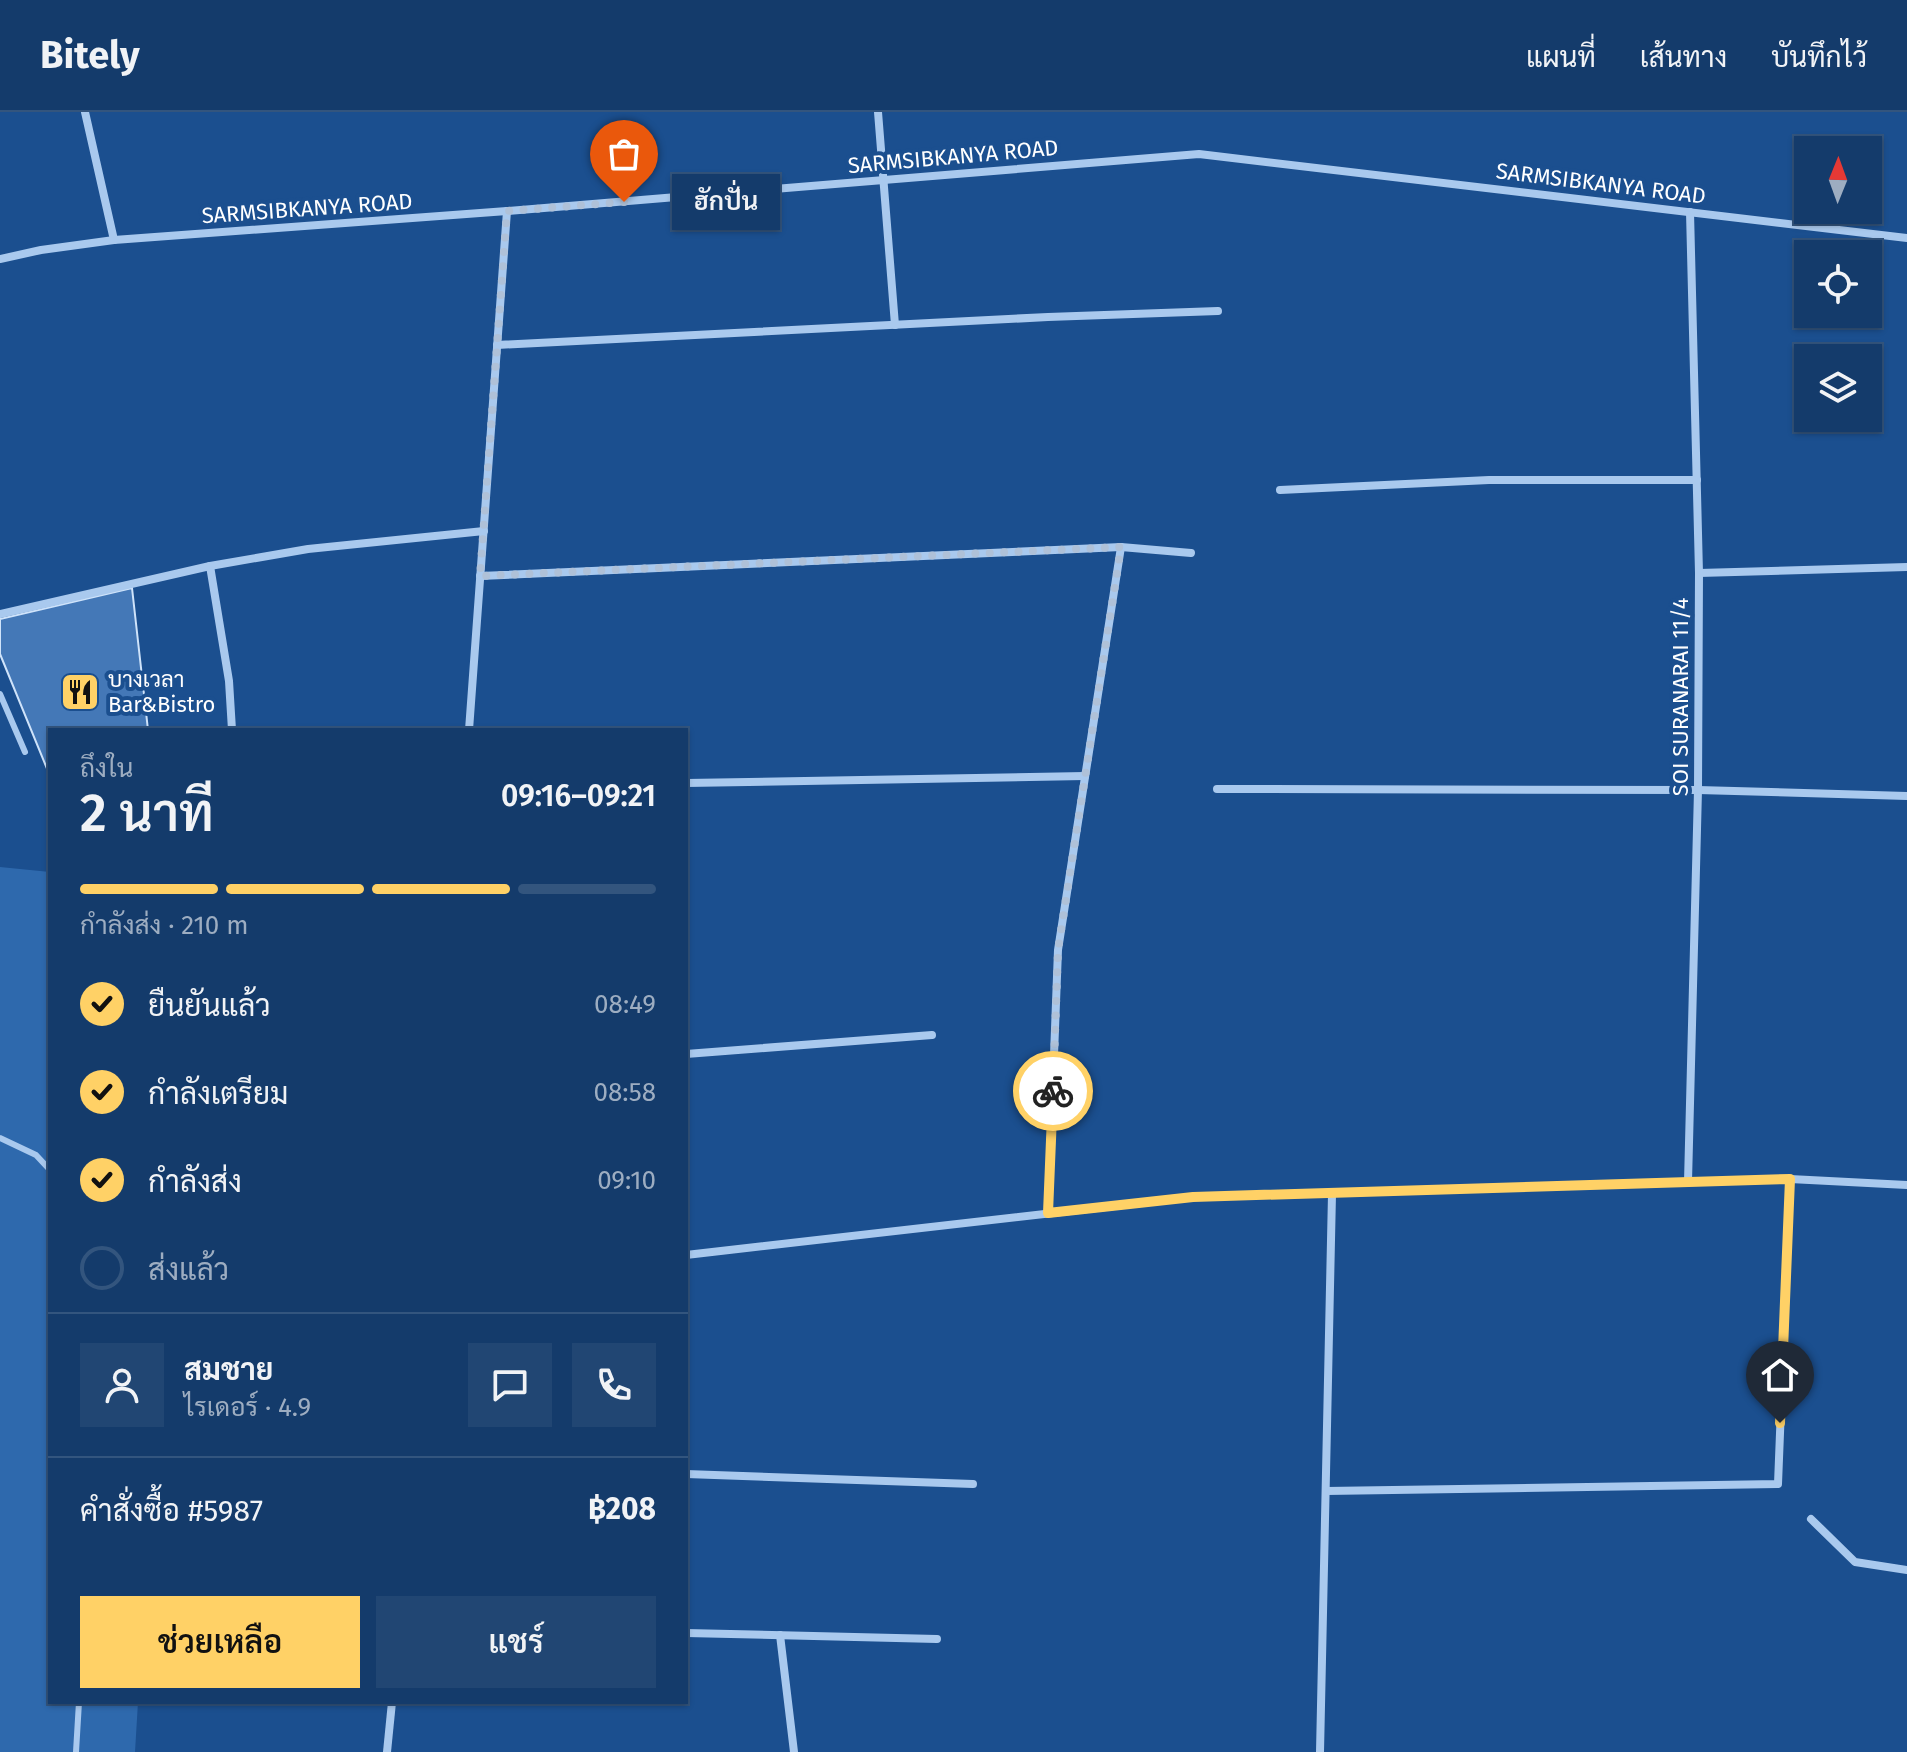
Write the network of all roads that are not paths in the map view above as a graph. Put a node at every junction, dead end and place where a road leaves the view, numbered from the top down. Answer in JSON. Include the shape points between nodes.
{"nodes":[{"id":1,"x":85,"y":112,"type":"edge"},
{"id":2,"x":878,"y":112,"type":"edge"},
{"id":3,"x":885,"y":180,"type":"junction"},
{"id":4,"x":507,"y":211,"type":"junction"},
{"id":5,"x":1690,"y":212,"type":"junction"},
{"id":6,"x":1907,"y":238,"type":"edge"},
{"id":7,"x":114,"y":240,"type":"junction"},
{"id":8,"x":0,"y":259,"type":"edge"},
{"id":9,"x":1218,"y":311,"type":"dead end"},
{"id":10,"x":895,"y":325,"type":"junction"},
{"id":11,"x":497,"y":345,"type":"junction"},
{"id":12,"x":1697,"y":480,"type":"junction"},
{"id":13,"x":1280,"y":490,"type":"dead end"},
{"id":14,"x":484,"y":531,"type":"junction"},
{"id":15,"x":1121,"y":547,"type":"junction"},
{"id":16,"x":1191,"y":553,"type":"dead end"},
{"id":17,"x":210,"y":566,"type":"junction"},
{"id":18,"x":1907,"y":567,"type":"edge"},
{"id":19,"x":1699,"y":573,"type":"junction"},
{"id":20,"x":480,"y":576,"type":"junction"},
{"id":21,"x":0,"y":614,"type":"edge"},
{"id":22,"x":0,"y":694,"type":"edge"},
{"id":23,"x":232,"y":728,"type":"edge"},
{"id":24,"x":469,"y":728,"type":"edge"},
{"id":25,"x":25,"y":752,"type":"dead end"},
{"id":26,"x":1085,"y":776,"type":"junction"},
{"id":27,"x":688,"y":783,"type":"edge"},
{"id":28,"x":1217,"y":789,"type":"dead end"},
{"id":29,"x":1698,"y":790,"type":"junction"},
{"id":30,"x":1907,"y":796,"type":"edge"},
{"id":31,"x":932,"y":1035,"type":"dead end"},
{"id":32,"x":688,"y":1054,"type":"edge"},
{"id":33,"x":0,"y":1138,"type":"edge"},
{"id":34,"x":48,"y":1168,"type":"edge"},
{"id":35,"x":1790,"y":1179,"type":"junction"},
{"id":36,"x":1688,"y":1182,"type":"junction"},
{"id":37,"x":1907,"y":1185,"type":"edge"},
{"id":38,"x":1332,"y":1194,"type":"junction"},
{"id":39,"x":1048,"y":1213,"type":"junction"},
{"id":40,"x":688,"y":1255,"type":"edge"},
{"id":41,"x":688,"y":1474,"type":"edge"},
{"id":42,"x":973,"y":1484,"type":"dead end"},
{"id":43,"x":1326,"y":1491,"type":"junction"},
{"id":44,"x":1811,"y":1519,"type":"dead end"},
{"id":45,"x":1907,"y":1570,"type":"edge"},
{"id":46,"x":688,"y":1633,"type":"edge"},
{"id":47,"x":780,"y":1635,"type":"junction"},
{"id":48,"x":937,"y":1639,"type":"dead end"},
{"id":49,"x":79,"y":1704,"type":"edge"},
{"id":50,"x":392,"y":1704,"type":"edge"},
{"id":51,"x":76,"y":1752,"type":"edge"},
{"id":52,"x":387,"y":1752,"type":"edge"},
{"id":53,"x":794,"y":1752,"type":"edge"},
{"id":54,"x":1320,"y":1752,"type":"edge"}],
"edges":[{"from":1,"to":7,"type":"street"},
{"from":2,"to":3,"type":"street"},
{"from":3,"to":4,"type":"street","name":"SARMSIBKANYA ROAD"},
{"from":3,"to":5,"type":"street","name":"SARMSIBKANYA ROAD","via":[[1199,154]]},
{"from":3,"to":10,"type":"street"},
{"from":4,"to":7,"type":"street","name":"SARMSIBKANYA ROAD"},
{"from":4,"to":11,"type":"street"},
{"from":5,"to":6,"type":"street","name":"SARMSIBKANYA ROAD"},
{"from":5,"to":12,"type":"street","name":"SOI SURANARAI 11/4"},
{"from":7,"to":8,"type":"street","name":"SARMSIBKANYA ROAD"},
{"from":9,"to":10,"type":"street"},
{"from":10,"to":11,"type":"street"},
{"from":11,"to":14,"type":"street"},
{"from":12,"to":13,"type":"street","via":[[1489,480]]},
{"from":12,"to":19,"type":"street","name":"SOI SURANARAI 11/4"},
{"from":14,"to":17,"type":"street","via":[[308,549]]},
{"from":14,"to":20,"type":"street"},
{"from":15,"to":16,"type":"street"},
{"from":15,"to":20,"type":"street"},
{"from":15,"to":26,"type":"street"},
{"from":17,"to":21,"type":"street"},
{"from":17,"to":23,"type":"street"},
{"from":18,"to":19,"type":"street"},
{"from":19,"to":29,"type":"street","name":"SOI SURANARAI 11/4"},
{"from":20,"to":24,"type":"street"},
{"from":22,"to":25,"type":"lane"},
{"from":26,"to":27,"type":"street"},
{"from":26,"to":39,"type":"street","via":[[1058,950]]},
{"from":28,"to":29,"type":"street"},
{"from":29,"to":30,"type":"street"},
{"from":29,"to":36,"type":"street","name":"SOI SURANARAI 11/4"},
{"from":31,"to":32,"type":"street"},
{"from":33,"to":34,"type":"lane","via":[[36,1155]]},
{"from":35,"to":36,"type":"street"},
{"from":35,"to":37,"type":"street"},
{"from":35,"to":43,"type":"street","via":[[1778,1484]]},
{"from":36,"to":38,"type":"street"},
{"from":38,"to":39,"type":"street","via":[[1193,1197]]},
{"from":38,"to":43,"type":"street"},
{"from":39,"to":40,"type":"street"},
{"from":41,"to":42,"type":"street"},
{"from":43,"to":54,"type":"street"},
{"from":44,"to":45,"type":"street","via":[[1855,1562]]},
{"from":46,"to":47,"type":"street"},
{"from":47,"to":48,"type":"street"},
{"from":47,"to":53,"type":"street"},
{"from":49,"to":51,"type":"lane"},
{"from":50,"to":52,"type":"street"}]}
